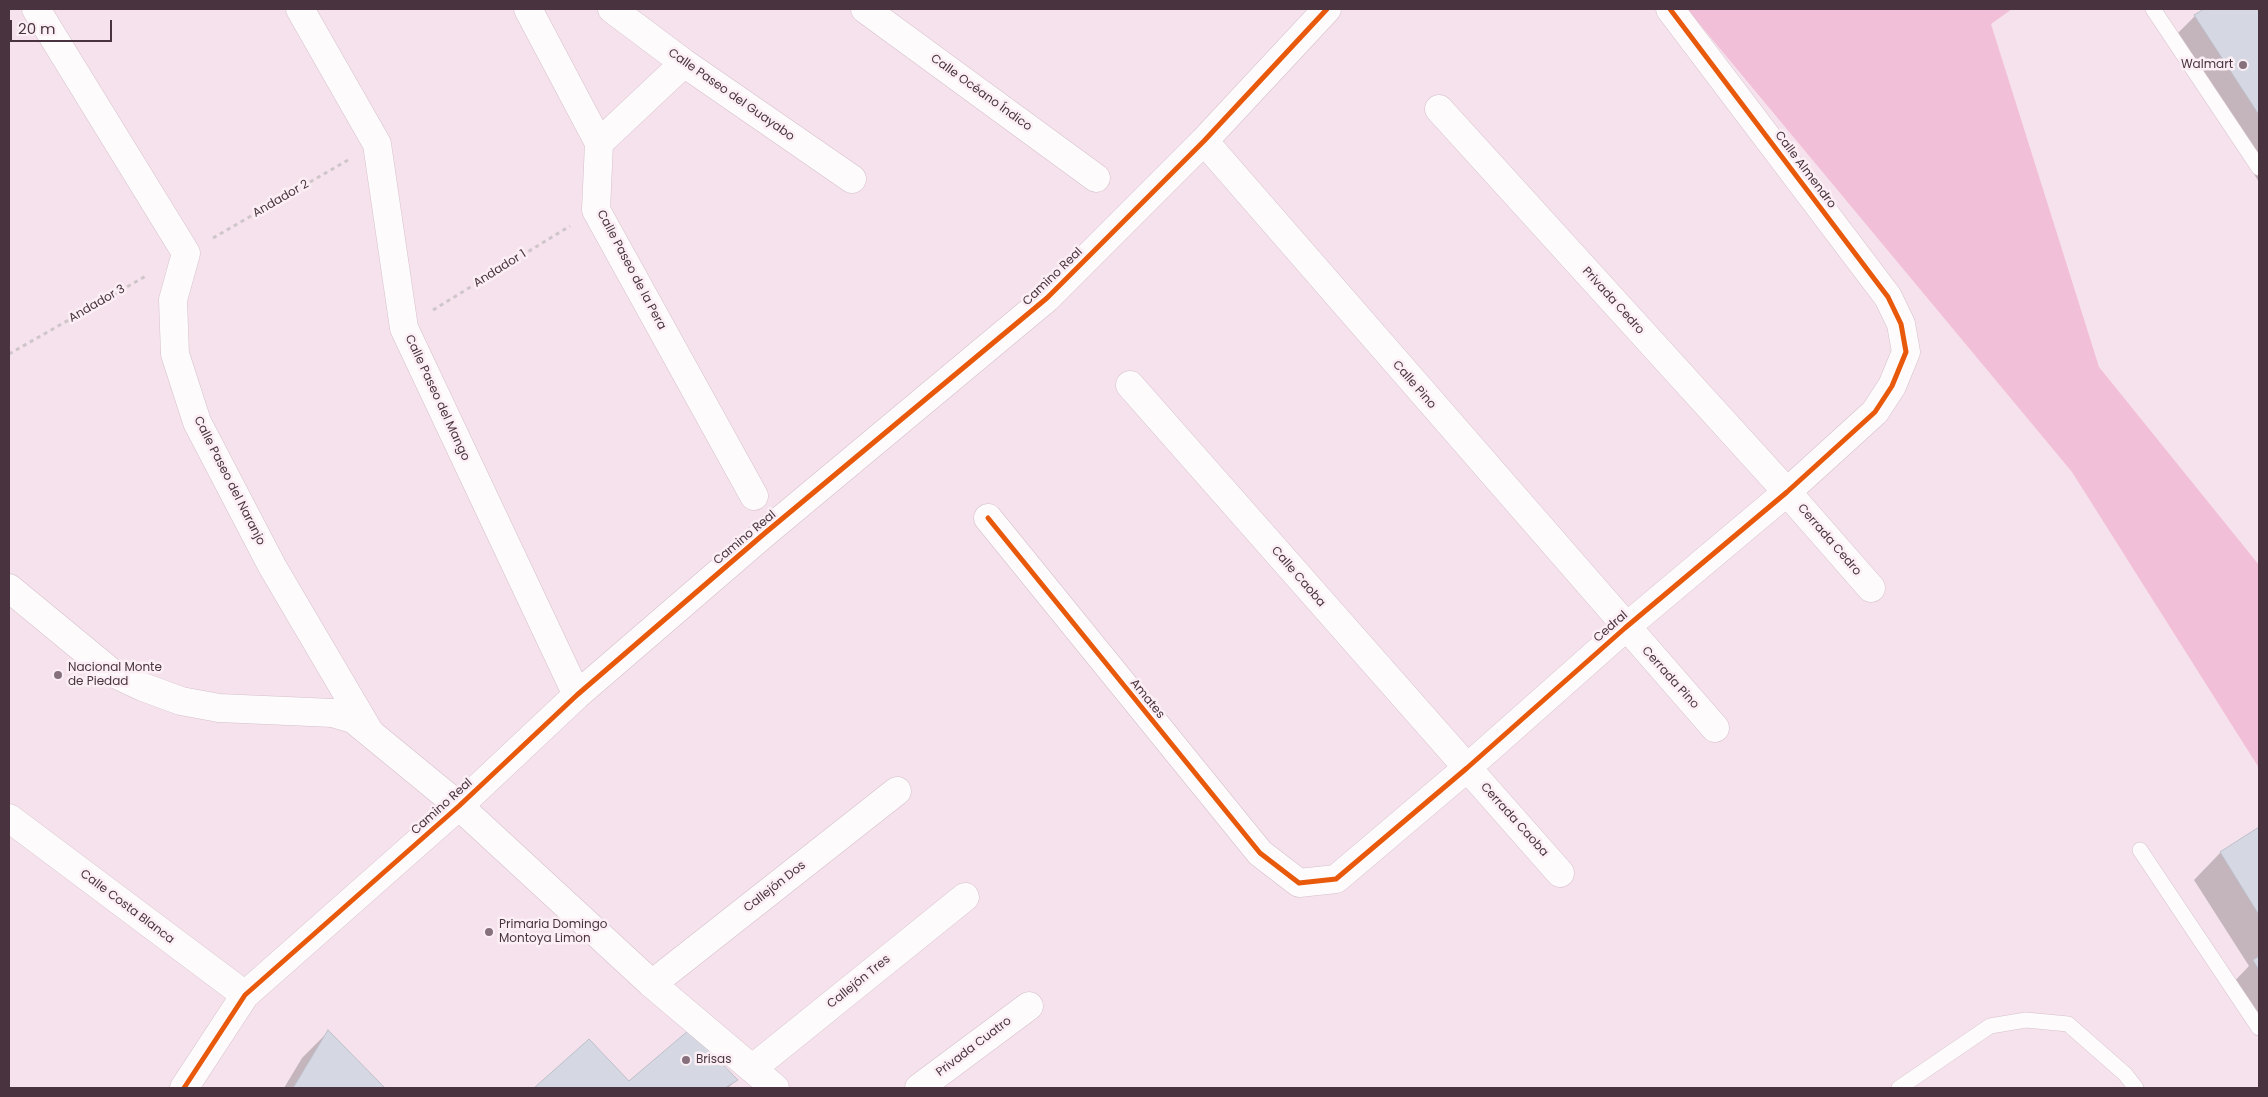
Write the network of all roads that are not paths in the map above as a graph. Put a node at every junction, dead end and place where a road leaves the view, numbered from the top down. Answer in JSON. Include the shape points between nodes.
{"nodes":[{"id":1,"x":36,"y":9,"type":"edge"},
{"id":2,"x":300,"y":9,"type":"edge"},
{"id":3,"x":528,"y":9,"type":"edge"},
{"id":4,"x":612,"y":9,"type":"edge"},
{"id":5,"x":865,"y":9,"type":"edge"},
{"id":6,"x":1327,"y":9,"type":"edge"},
{"id":7,"x":1670,"y":9,"type":"edge"},
{"id":8,"x":2153,"y":9,"type":"edge"},
{"id":9,"x":684,"y":62,"type":"junction"},
{"id":10,"x":1439,"y":109,"type":"dead end"},
{"id":11,"x":1204,"y":142,"type":"junction"},
{"id":12,"x":599,"y":143,"type":"junction"},
{"id":13,"x":2259,"y":168,"type":"edge"},
{"id":14,"x":1096,"y":178,"type":"dead end"},
{"id":15,"x":852,"y":179,"type":"dead end"},
{"id":16,"x":1906,"y":352,"type":"joint"},
{"id":17,"x":1130,"y":385,"type":"dead end"},
{"id":18,"x":1787,"y":492,"type":"junction"},
{"id":19,"x":754,"y":496,"type":"dead end"},
{"id":20,"x":988,"y":518,"type":"dead end"},
{"id":21,"x":9,"y":588,"type":"edge"},
{"id":22,"x":1871,"y":588,"type":"dead end"},
{"id":23,"x":1625,"y":628,"type":"junction"},
{"id":24,"x":577,"y":695,"type":"junction"},
{"id":25,"x":1715,"y":728,"type":"dead end"},
{"id":26,"x":370,"y":731,"type":"junction"},
{"id":27,"x":1467,"y":768,"type":"junction"},
{"id":28,"x":897,"y":791,"type":"dead end"},
{"id":29,"x":459,"y":806,"type":"junction"},
{"id":30,"x":9,"y":818,"type":"edge"},
{"id":31,"x":2140,"y":850,"type":"dead end"},
{"id":32,"x":1560,"y":873,"type":"dead end"},
{"id":33,"x":1299,"y":883,"type":"joint"},
{"id":34,"x":965,"y":896,"type":"dead end"},
{"id":35,"x":652,"y":984,"type":"junction"},
{"id":36,"x":245,"y":995,"type":"junction"},
{"id":37,"x":1030,"y":1006,"type":"dead end"},
{"id":38,"x":2259,"y":1028,"type":"edge"},
{"id":39,"x":753,"y":1068,"type":"junction"},
{"id":40,"x":184,"y":1088,"type":"edge"},
{"id":41,"x":776,"y":1088,"type":"edge"},
{"id":42,"x":919,"y":1088,"type":"edge"},
{"id":43,"x":1899,"y":1088,"type":"edge"},
{"id":44,"x":2136,"y":1088,"type":"edge"}],
"edges":[{"from":1,"to":26,"type":"street","name":"Calle Paseo del Naranjo","via":[[186,253],[173,300],[175,354],[198,422],[272,566]]},
{"from":2,"to":24,"type":"street","name":"Calle Paseo del Mango","via":[[377,144],[404,328]]},
{"from":3,"to":12,"type":"street"},
{"from":4,"to":9,"type":"street","name":"Calle Paseo del Guayabo"},
{"from":5,"to":14,"type":"street","name":"Calle Océano Índico"},
{"from":6,"to":11,"type":"street","name":"Camino Real"},
{"from":7,"to":16,"type":"street","name":"Calle Almendro","via":[[1888,297],[1901,324]]},
{"from":8,"to":13,"type":"lane"},
{"from":9,"to":12,"type":"street"},
{"from":9,"to":15,"type":"street","name":"Calle Paseo del Guayabo"},
{"from":10,"to":18,"type":"street","name":"Privada Cedro"},
{"from":11,"to":23,"type":"street","name":"Calle Pino"},
{"from":11,"to":24,"type":"street","name":"Camino Real","via":[[1047,298]]},
{"from":12,"to":19,"type":"street","name":"Calle Paseo de la Pera","via":[[596,210]]},
{"from":16,"to":18,"type":"street","name":"Cedral","via":[[1892,386],[1876,412]]},
{"from":17,"to":27,"type":"street","name":"Calle Caoba"},
{"from":18,"to":22,"type":"street","name":"Cerrada Cedro"},
{"from":18,"to":23,"type":"street","name":"Cedral"},
{"from":20,"to":33,"type":"street","name":"Amates","via":[[1260,854]]},
{"from":21,"to":26,"type":"street","via":[[111,672],[143,687],[181,701],[219,708],[333,713],[353,719]]},
{"from":23,"to":25,"type":"street","name":"Cerrada Pino"},
{"from":23,"to":27,"type":"street","name":"Cedral"},
{"from":24,"to":29,"type":"street","name":"Camino Real"},
{"from":26,"to":29,"type":"street"},
{"from":27,"to":32,"type":"street","name":"Cerrada Caoba"},
{"from":27,"to":33,"type":"street","name":"Cedral","via":[[1336,879]]},
{"from":28,"to":35,"type":"street","name":"Callejón Dos"},
{"from":29,"to":35,"type":"street"},
{"from":29,"to":36,"type":"street","name":"Camino Real"},
{"from":30,"to":36,"type":"street","name":"Calle Costa Blanca"},
{"from":31,"to":38,"type":"lane"},
{"from":34,"to":39,"type":"street","name":"Callejón Tres"},
{"from":35,"to":39,"type":"street"},
{"from":36,"to":40,"type":"street","name":"Camino Real"},
{"from":37,"to":42,"type":"street","name":"Privada Cuatro"},
{"from":39,"to":41,"type":"street"},
{"from":43,"to":44,"type":"lane","via":[[1990,1026],[2026,1020],[2068,1024],[2125,1074]]}]}
